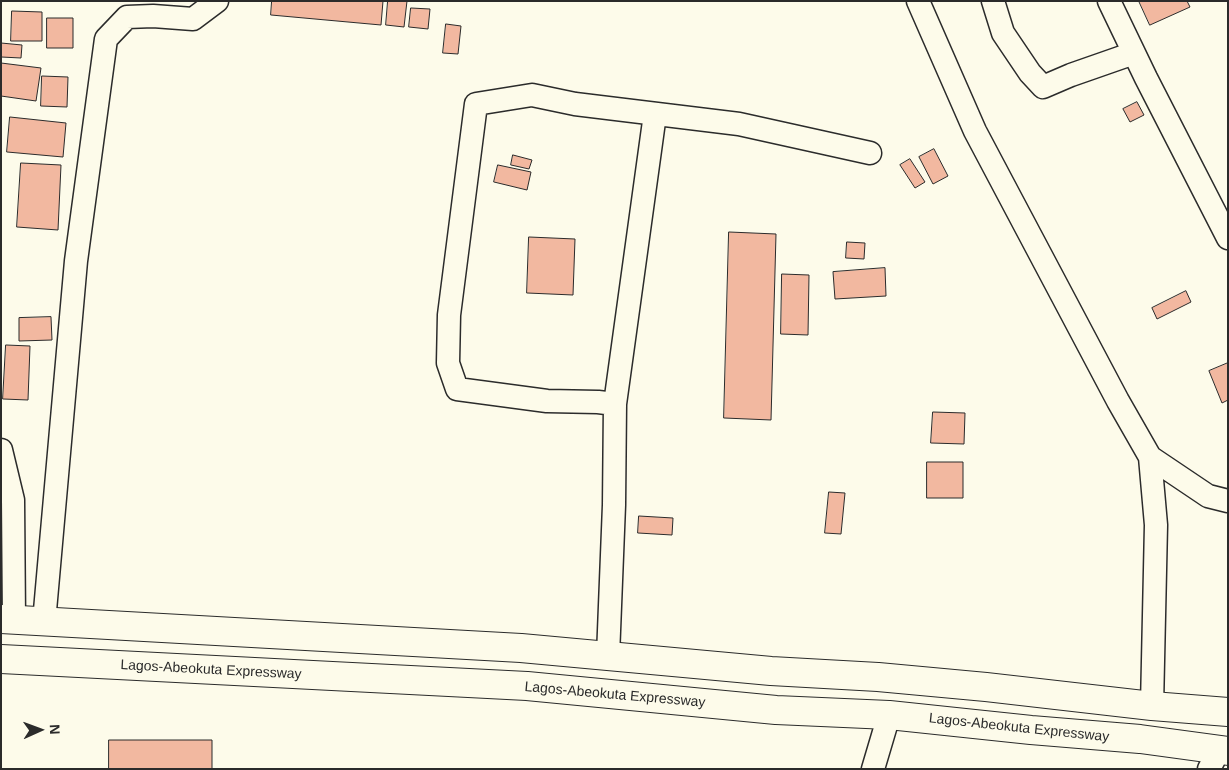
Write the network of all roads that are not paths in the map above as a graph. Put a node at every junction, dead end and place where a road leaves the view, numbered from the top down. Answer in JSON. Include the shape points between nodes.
{"nodes":[{"id":1,"x":217,"y":1,"type":"edge"},
{"id":2,"x":918,"y":1,"type":"edge"},
{"id":3,"x":993,"y":1,"type":"edge"},
{"id":4,"x":1109,"y":1,"type":"edge"},
{"id":5,"x":1134,"y":53,"type":"junction"},
{"id":6,"x":655,"y":114,"type":"junction"},
{"id":7,"x":870,"y":153,"type":"dead end"},
{"id":8,"x":1228,"y":238,"type":"edge"},
{"id":9,"x":615,"y":404,"type":"junction"},
{"id":10,"x":1,"y":450,"type":"edge"},
{"id":11,"x":1150,"y":458,"type":"junction"},
{"id":12,"x":1228,"y":501,"type":"edge"},
{"id":13,"x":8,"y":620,"type":"edge"},
{"id":14,"x":44,"y":622,"type":"junction"},
{"id":15,"x":608,"y":656,"type":"junction"},
{"id":16,"x":1,"y":660,"type":"edge"},
{"id":17,"x":1152,"y":706,"type":"junction"},
{"id":18,"x":1228,"y":712,"type":"edge"},
{"id":19,"x":889,"y":715,"type":"junction"},
{"id":20,"x":1218,"y":756,"type":"edge"},
{"id":21,"x":873,"y":769,"type":"edge"}],
"edges":[{"from":1,"to":14,"type":"street","via":[[192,19],[127,18],[106,40],[76,261]]},
{"from":2,"to":11,"type":"street","via":[[975,131]]},
{"from":3,"to":5,"type":"street","via":[[1003,33],[1043,87]]},
{"from":4,"to":5,"type":"street"},
{"from":5,"to":8,"type":"street"},
{"from":6,"to":7,"type":"street","via":[[739,124]]},
{"from":6,"to":9,"type":"street"},
{"from":6,"to":9,"type":"street","via":[[532,95],[476,104],[449,315],[448,362],[457,389],[547,401]]},
{"from":9,"to":15,"type":"street"},
{"from":10,"to":13,"type":"street","via":[[13,500]]},
{"from":11,"to":12,"type":"street","via":[[1208,496]]},
{"from":11,"to":17,"type":"street","via":[[1156,525]]},
{"from":13,"to":14,"type":"highway"},
{"from":14,"to":15,"type":"highway"},
{"from":15,"to":17,"type":"highway","via":[[878,677]]},
{"from":16,"to":19,"type":"highway","name":"Lagos-Abeokuta Expressway","via":[[527,686],[776,710]]},
{"from":17,"to":18,"type":"highway"},
{"from":19,"to":20,"type":"highway","name":"Lagos-Abeokuta Expressway","via":[[1140,740]]},
{"from":19,"to":21,"type":"street"}]}
